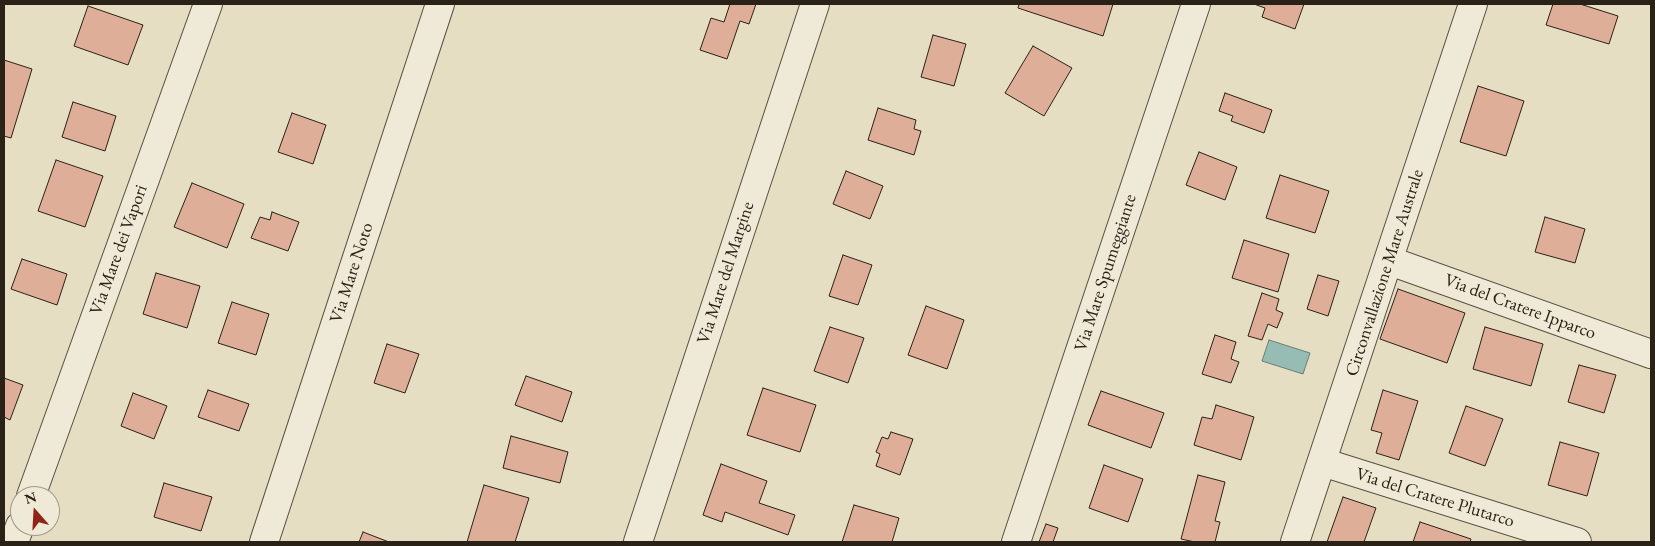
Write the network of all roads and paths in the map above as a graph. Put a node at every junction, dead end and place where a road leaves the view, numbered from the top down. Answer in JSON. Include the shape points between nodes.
{"nodes":[{"id":1,"x":208,"y":4,"type":"edge"},
{"id":2,"x":440,"y":4,"type":"edge"},
{"id":3,"x":815,"y":4,"type":"edge"},
{"id":4,"x":1196,"y":4,"type":"edge"},
{"id":5,"x":1474,"y":4,"type":"edge"},
{"id":6,"x":1390,"y":261,"type":"junction"},
{"id":7,"x":1651,"y":354,"type":"edge"},
{"id":8,"x":1322,"y":462,"type":"junction"},
{"id":9,"x":35,"y":486,"type":"edge"},
{"id":10,"x":264,"y":542,"type":"edge"},
{"id":11,"x":638,"y":542,"type":"edge"},
{"id":12,"x":1016,"y":542,"type":"edge"},
{"id":13,"x":1295,"y":542,"type":"edge"},
{"id":14,"x":1577,"y":542,"type":"edge"}],
"edges":[{"from":1,"to":9,"type":"street","name":"Via Mare dei Vapori"},
{"from":2,"to":10,"type":"street","name":"Via Mare Noto"},
{"from":3,"to":11,"type":"street","name":"Via Mare del Margine"},
{"from":4,"to":12,"type":"street","name":"Via Mare Spumeggiante"},
{"from":5,"to":6,"type":"street","name":"Circonvallazione Mare Australe"},
{"from":6,"to":7,"type":"street","name":"Via del Cratere Ipparco"},
{"from":6,"to":8,"type":"street","name":"Circonvallazione Mare Australe"},
{"from":8,"to":13,"type":"street","name":"Circonvallazione Mare Australe"},
{"from":8,"to":14,"type":"street","name":"Via del Cratere Plutarco"}]}
